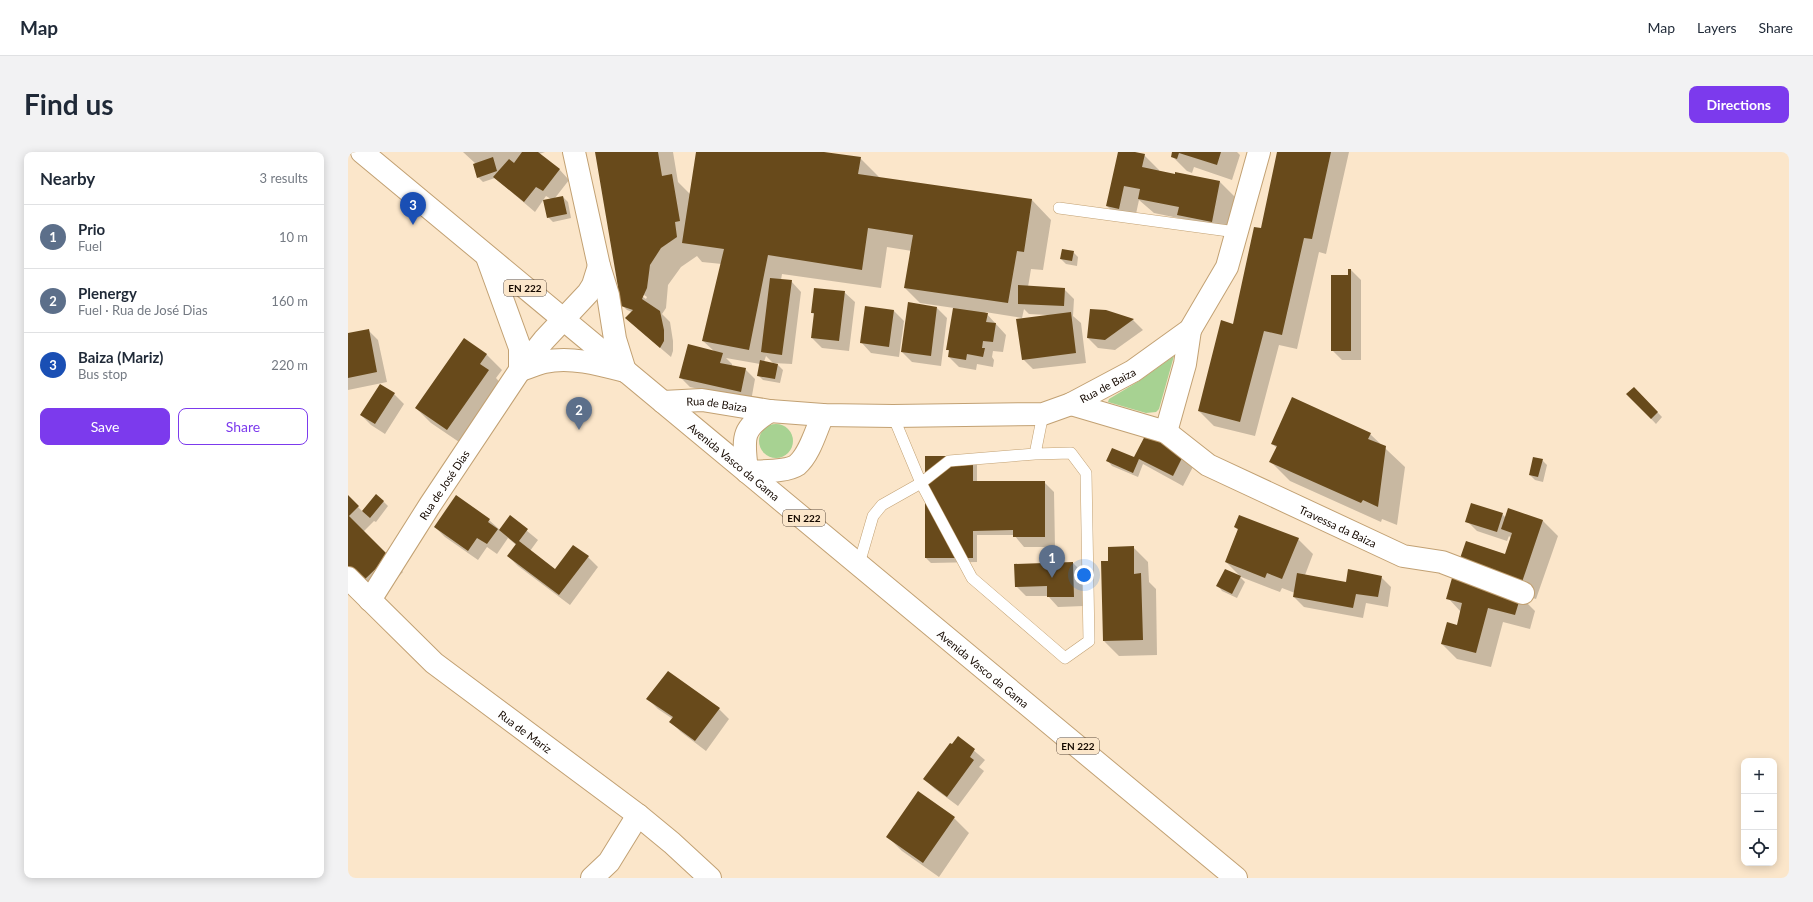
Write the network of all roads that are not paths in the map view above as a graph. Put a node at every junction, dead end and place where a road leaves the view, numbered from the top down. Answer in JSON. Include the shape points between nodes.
{"nodes":[{"id":1,"x":362,"y":152,"type":"edge"},
{"id":2,"x":574,"y":152,"type":"edge"},
{"id":3,"x":1259,"y":152,"type":"edge"},
{"id":4,"x":1059,"y":208,"type":"dead end"},
{"id":5,"x":1236,"y":232,"type":"junction"},
{"id":6,"x":487,"y":256,"type":"junction"},
{"id":7,"x":599,"y":266,"type":"junction"},
{"id":8,"x":563,"y":320,"type":"junction"},
{"id":9,"x":1190,"y":330,"type":"junction"},
{"id":10,"x":520,"y":370,"type":"junction"},
{"id":11,"x":625,"y":371,"type":"junction"},
{"id":12,"x":663,"y":402,"type":"junction"},
{"id":13,"x":1071,"y":404,"type":"junction"},
{"id":14,"x":770,"y":411,"type":"junction"},
{"id":15,"x":1043,"y":414,"type":"junction"},
{"id":16,"x":823,"y":415,"type":"junction"},
{"id":17,"x":893,"y":416,"type":"junction"},
{"id":18,"x":1166,"y":432,"type":"junction"},
{"id":19,"x":1035,"y":454,"type":"junction"},
{"id":20,"x":747,"y":472,"type":"junction"},
{"id":21,"x":921,"y":483,"type":"junction"},
{"id":22,"x":859,"y":564,"type":"junction"},
{"id":23,"x":348,"y":578,"type":"edge"},
{"id":24,"x":1523,"y":593,"type":"dead end"},
{"id":25,"x":370,"y":600,"type":"junction"},
{"id":26,"x":638,"y":815,"type":"junction"},
{"id":27,"x":592,"y":878,"type":"edge"},
{"id":28,"x":710,"y":878,"type":"edge"},
{"id":29,"x":1236,"y":878,"type":"edge"}],
"edges":[{"from":1,"to":6,"type":"street","name":"Avenida Vasco da Gama","number":"EN 222"},
{"from":2,"to":7,"type":"street"},
{"from":3,"to":5,"type":"street","name":"Rua de Baiza"},
{"from":4,"to":5,"type":"lane"},
{"from":5,"to":9,"type":"street","name":"Rua de Baiza","via":[[1226,267]]},
{"from":6,"to":8,"type":"street","name":"Avenida Vasco da Gama","number":"EN 222"},
{"from":6,"to":10,"type":"street","via":[[520,348]]},
{"from":7,"to":8,"type":"street","name":"Rua de José Dias","via":[[588,293]]},
{"from":7,"to":11,"type":"street","via":[[608,295],[615,339]]},
{"from":8,"to":10,"type":"street","name":"Rua de José Dias"},
{"from":8,"to":11,"type":"street","name":"Avenida Vasco da Gama","number":"EN 222"},
{"from":9,"to":13,"type":"street","name":"Rua de Baiza","via":[[1133,371]]},
{"from":9,"to":18,"type":"street","via":[[1185,364]]},
{"from":10,"to":11,"type":"street","via":[[545,362],[572,360]]},
{"from":10,"to":25,"type":"street","name":"Rua de José Dias"},
{"from":11,"to":12,"type":"street","name":"Avenida Vasco da Gama","number":"EN 222"},
{"from":12,"to":14,"type":"street","name":"Rua de Baiza","via":[[702,400]]},
{"from":12,"to":20,"type":"street","name":"Avenida Vasco da Gama","number":"EN 222"},
{"from":13,"to":15,"type":"street","name":"Rua de Baiza"},
{"from":13,"to":18,"type":"street","name":"Travessa da Baiza"},
{"from":14,"to":16,"type":"street","name":"Rua de Baiza"},
{"from":14,"to":20,"type":"street","name":"Rua de Baiza","via":[[755,421],[744,438]]},
{"from":15,"to":17,"type":"street","name":"Rua de Baiza"},
{"from":15,"to":19,"type":"lane"},
{"from":16,"to":17,"type":"street","name":"Rua de Baiza"},
{"from":16,"to":20,"type":"street","via":[[806,453],[796,465],[783,469]]},
{"from":17,"to":21,"type":"lane"},
{"from":18,"to":24,"type":"street","name":"Travessa da Baiza","via":[[1208,465],[1404,556],[1442,562]]},
{"from":19,"to":21,"type":"lane","via":[[949,461]]},
{"from":19,"to":21,"type":"lane","via":[[1071,454],[1086,473],[1089,641],[1065,658],[972,578]]},
{"from":20,"to":22,"type":"street","name":"Avenida Vasco da Gama","number":"EN 222"},
{"from":21,"to":22,"type":"lane","via":[[882,505],[873,516]]},
{"from":22,"to":29,"type":"street","name":"Avenida Vasco da Gama","number":"EN 222"},
{"from":23,"to":25,"type":"street","name":"Rua de Mariz"},
{"from":25,"to":26,"type":"street","name":"Rua de Mariz","via":[[434,663]]},
{"from":26,"to":27,"type":"street","via":[[609,862]]},
{"from":26,"to":28,"type":"street","name":"Rua de Mariz"}]}
